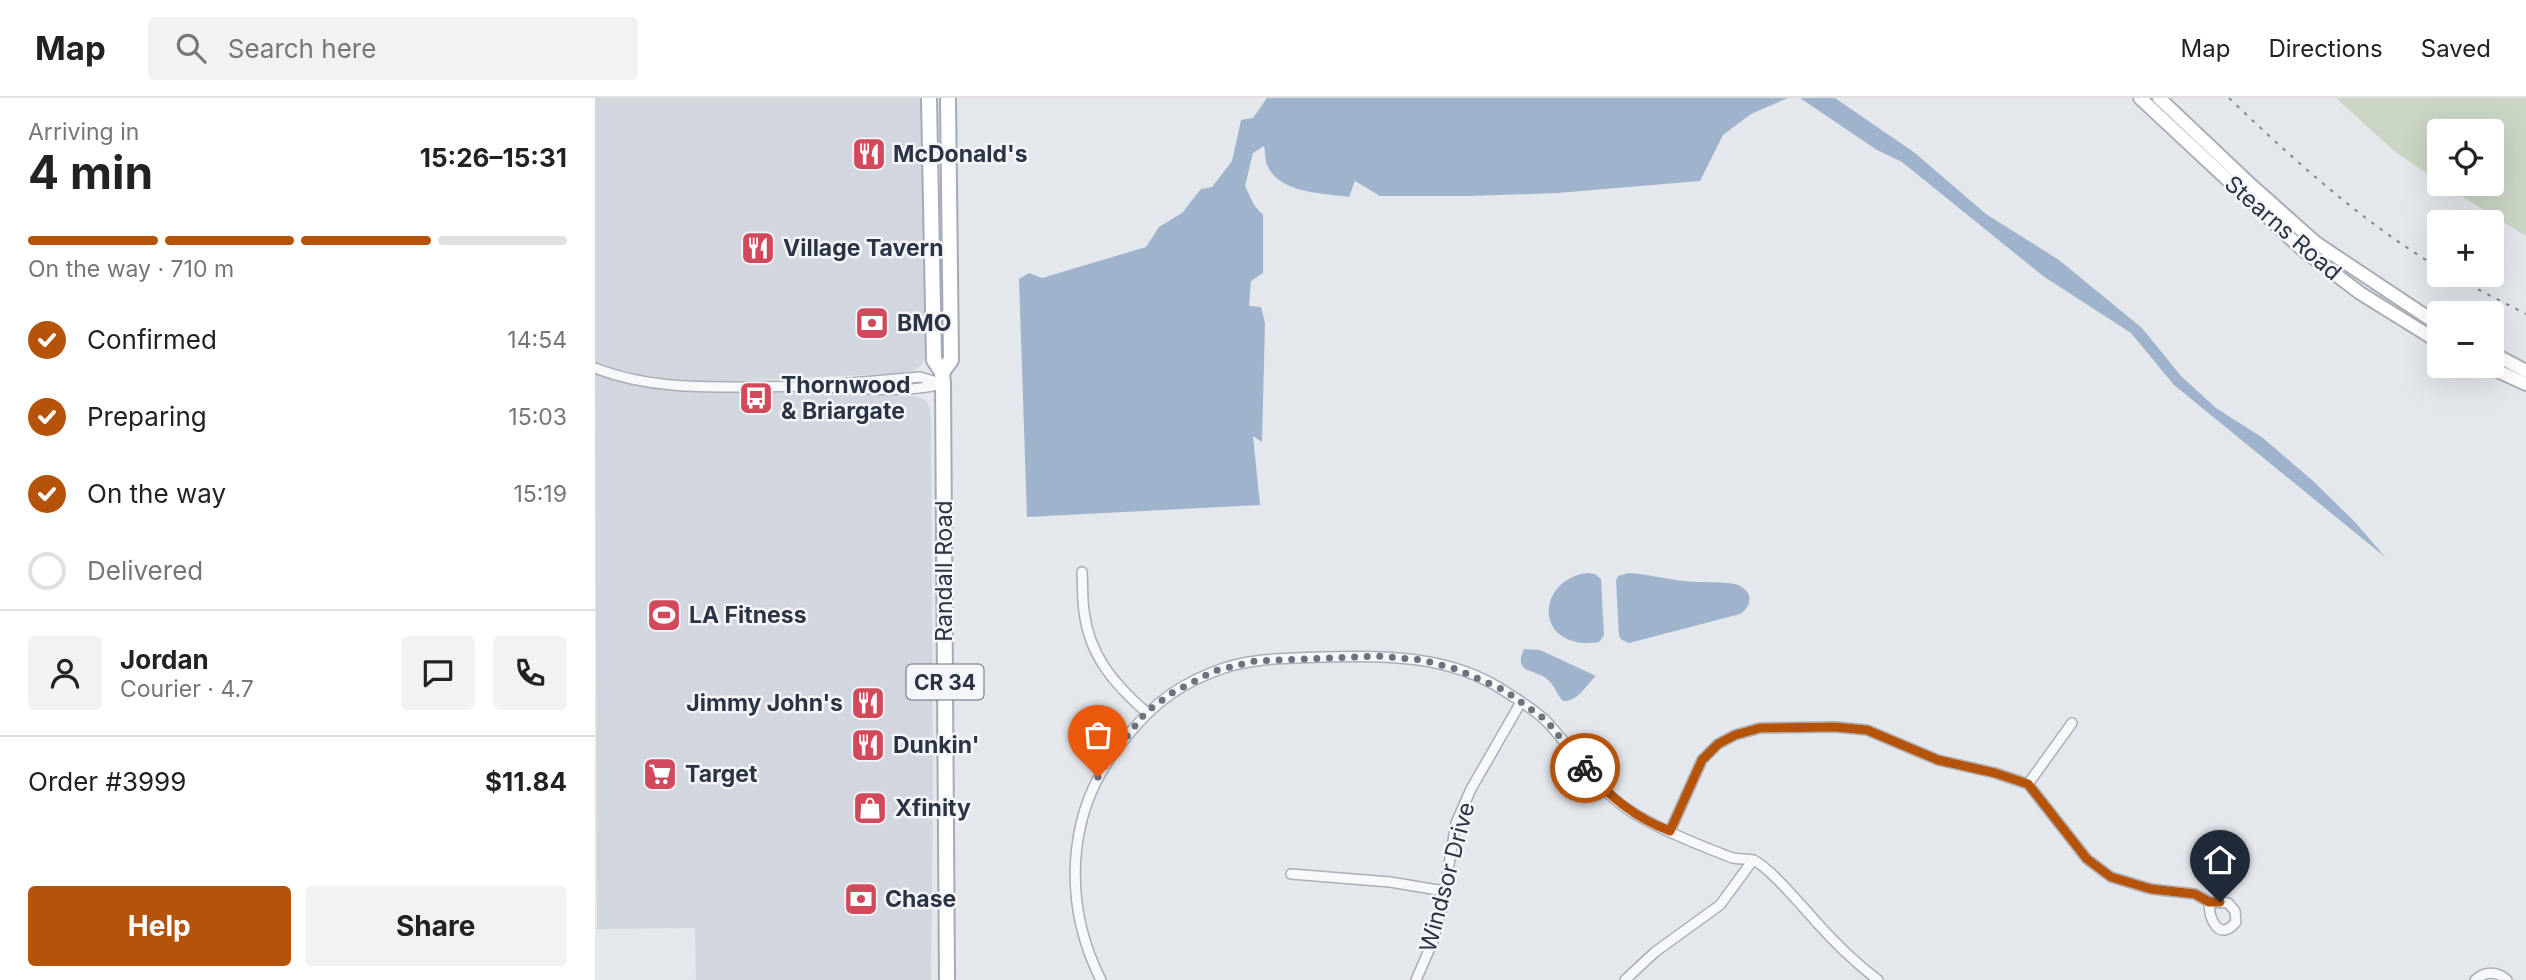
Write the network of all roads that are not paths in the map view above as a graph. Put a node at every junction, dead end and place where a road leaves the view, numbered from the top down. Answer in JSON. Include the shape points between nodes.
{"nodes":[{"id":1,"x":929,"y":98,"type":"edge"},
{"id":2,"x":948,"y":98,"type":"edge"},
{"id":3,"x":2140,"y":98,"type":"edge"},
{"id":4,"x":2159,"y":98,"type":"edge"},
{"id":5,"x":2427,"y":317,"type":"edge"},
{"id":6,"x":2427,"y":335,"type":"edge"},
{"id":7,"x":2504,"y":359,"type":"edge"},
{"id":8,"x":595,"y":368,"type":"edge"},
{"id":9,"x":2526,"y":371,"type":"edge"},
{"id":10,"x":2504,"y":374,"type":"edge"},
{"id":11,"x":943,"y":378,"type":"junction"},
{"id":12,"x":2526,"y":384,"type":"edge"},
{"id":13,"x":1082,"y":572,"type":"dead end"},
{"id":14,"x":1521,"y":702,"type":"junction"},
{"id":15,"x":1146,"y":712,"type":"junction"},
{"id":16,"x":2072,"y":723,"type":"dead end"},
{"id":17,"x":2028,"y":784,"type":"junction"},
{"id":18,"x":1670,"y":831,"type":"junction"},
{"id":19,"x":1753,"y":860,"type":"junction"},
{"id":20,"x":1290,"y":874,"type":"dead end"},
{"id":21,"x":1444,"y":891,"type":"junction"},
{"id":22,"x":2209,"y":902,"type":"dead end"},
{"id":23,"x":947,"y":980,"type":"edge"},
{"id":24,"x":1101,"y":980,"type":"edge"},
{"id":25,"x":1416,"y":980,"type":"edge"},
{"id":26,"x":1625,"y":980,"type":"edge"},
{"id":27,"x":1878,"y":980,"type":"edge"},
{"id":28,"x":2475,"y":980,"type":"edge"},
{"id":29,"x":2507,"y":980,"type":"edge"}],
"edges":[{"from":1,"to":11,"type":"main road","name":"Randall Road","number":"CR 34","via":[[933,360]]},
{"from":2,"to":11,"type":"main road","name":"Randall Road","number":"CR 34","via":[[951,359]]},
{"from":3,"to":6,"type":"main road","name":"Stearns Road","via":[[2302,249],[2360,293]]},
{"from":4,"to":5,"type":"main road","name":"Stearns Road","via":[[2316,243]]},
{"from":7,"to":9,"type":"main road"},
{"from":8,"to":11,"type":"street","via":[[682,387],[919,390]]},
{"from":10,"to":12,"type":"main road"},
{"from":11,"to":23,"type":"main road","name":"Randall Road","number":"CR 34"},
{"from":13,"to":15,"type":"street","via":[[1085,621],[1094,649],[1111,678]]},
{"from":14,"to":15,"type":"street","via":[[1481,678],[1422,660],[1309,657],[1255,661],[1214,671]]},
{"from":14,"to":18,"type":"street","via":[[1546,720],[1622,806],[1645,822]]},
{"from":14,"to":21,"type":"street","name":"Windsor Drive","via":[[1456,823]]},
{"from":15,"to":24,"type":"street","via":[[1098,777],[1078,835],[1077,909],[1083,938]]},
{"from":16,"to":17,"type":"street"},
{"from":17,"to":18,"type":"street","via":[[1938,760],[1867,730],[1760,728],[1718,744],[1702,760]]},
{"from":17,"to":22,"type":"street","via":[[2087,859],[2111,877],[2151,889],[2195,894]]},
{"from":18,"to":19,"type":"street","via":[[1734,859]]},
{"from":19,"to":26,"type":"street","via":[[1720,905]]},
{"from":19,"to":27,"type":"street"},
{"from":20,"to":21,"type":"street"},
{"from":21,"to":25,"type":"street","name":"Windsor Drive","via":[[1433,941]]},
{"from":28,"to":29,"type":"street","via":[[2495,973]]}]}
